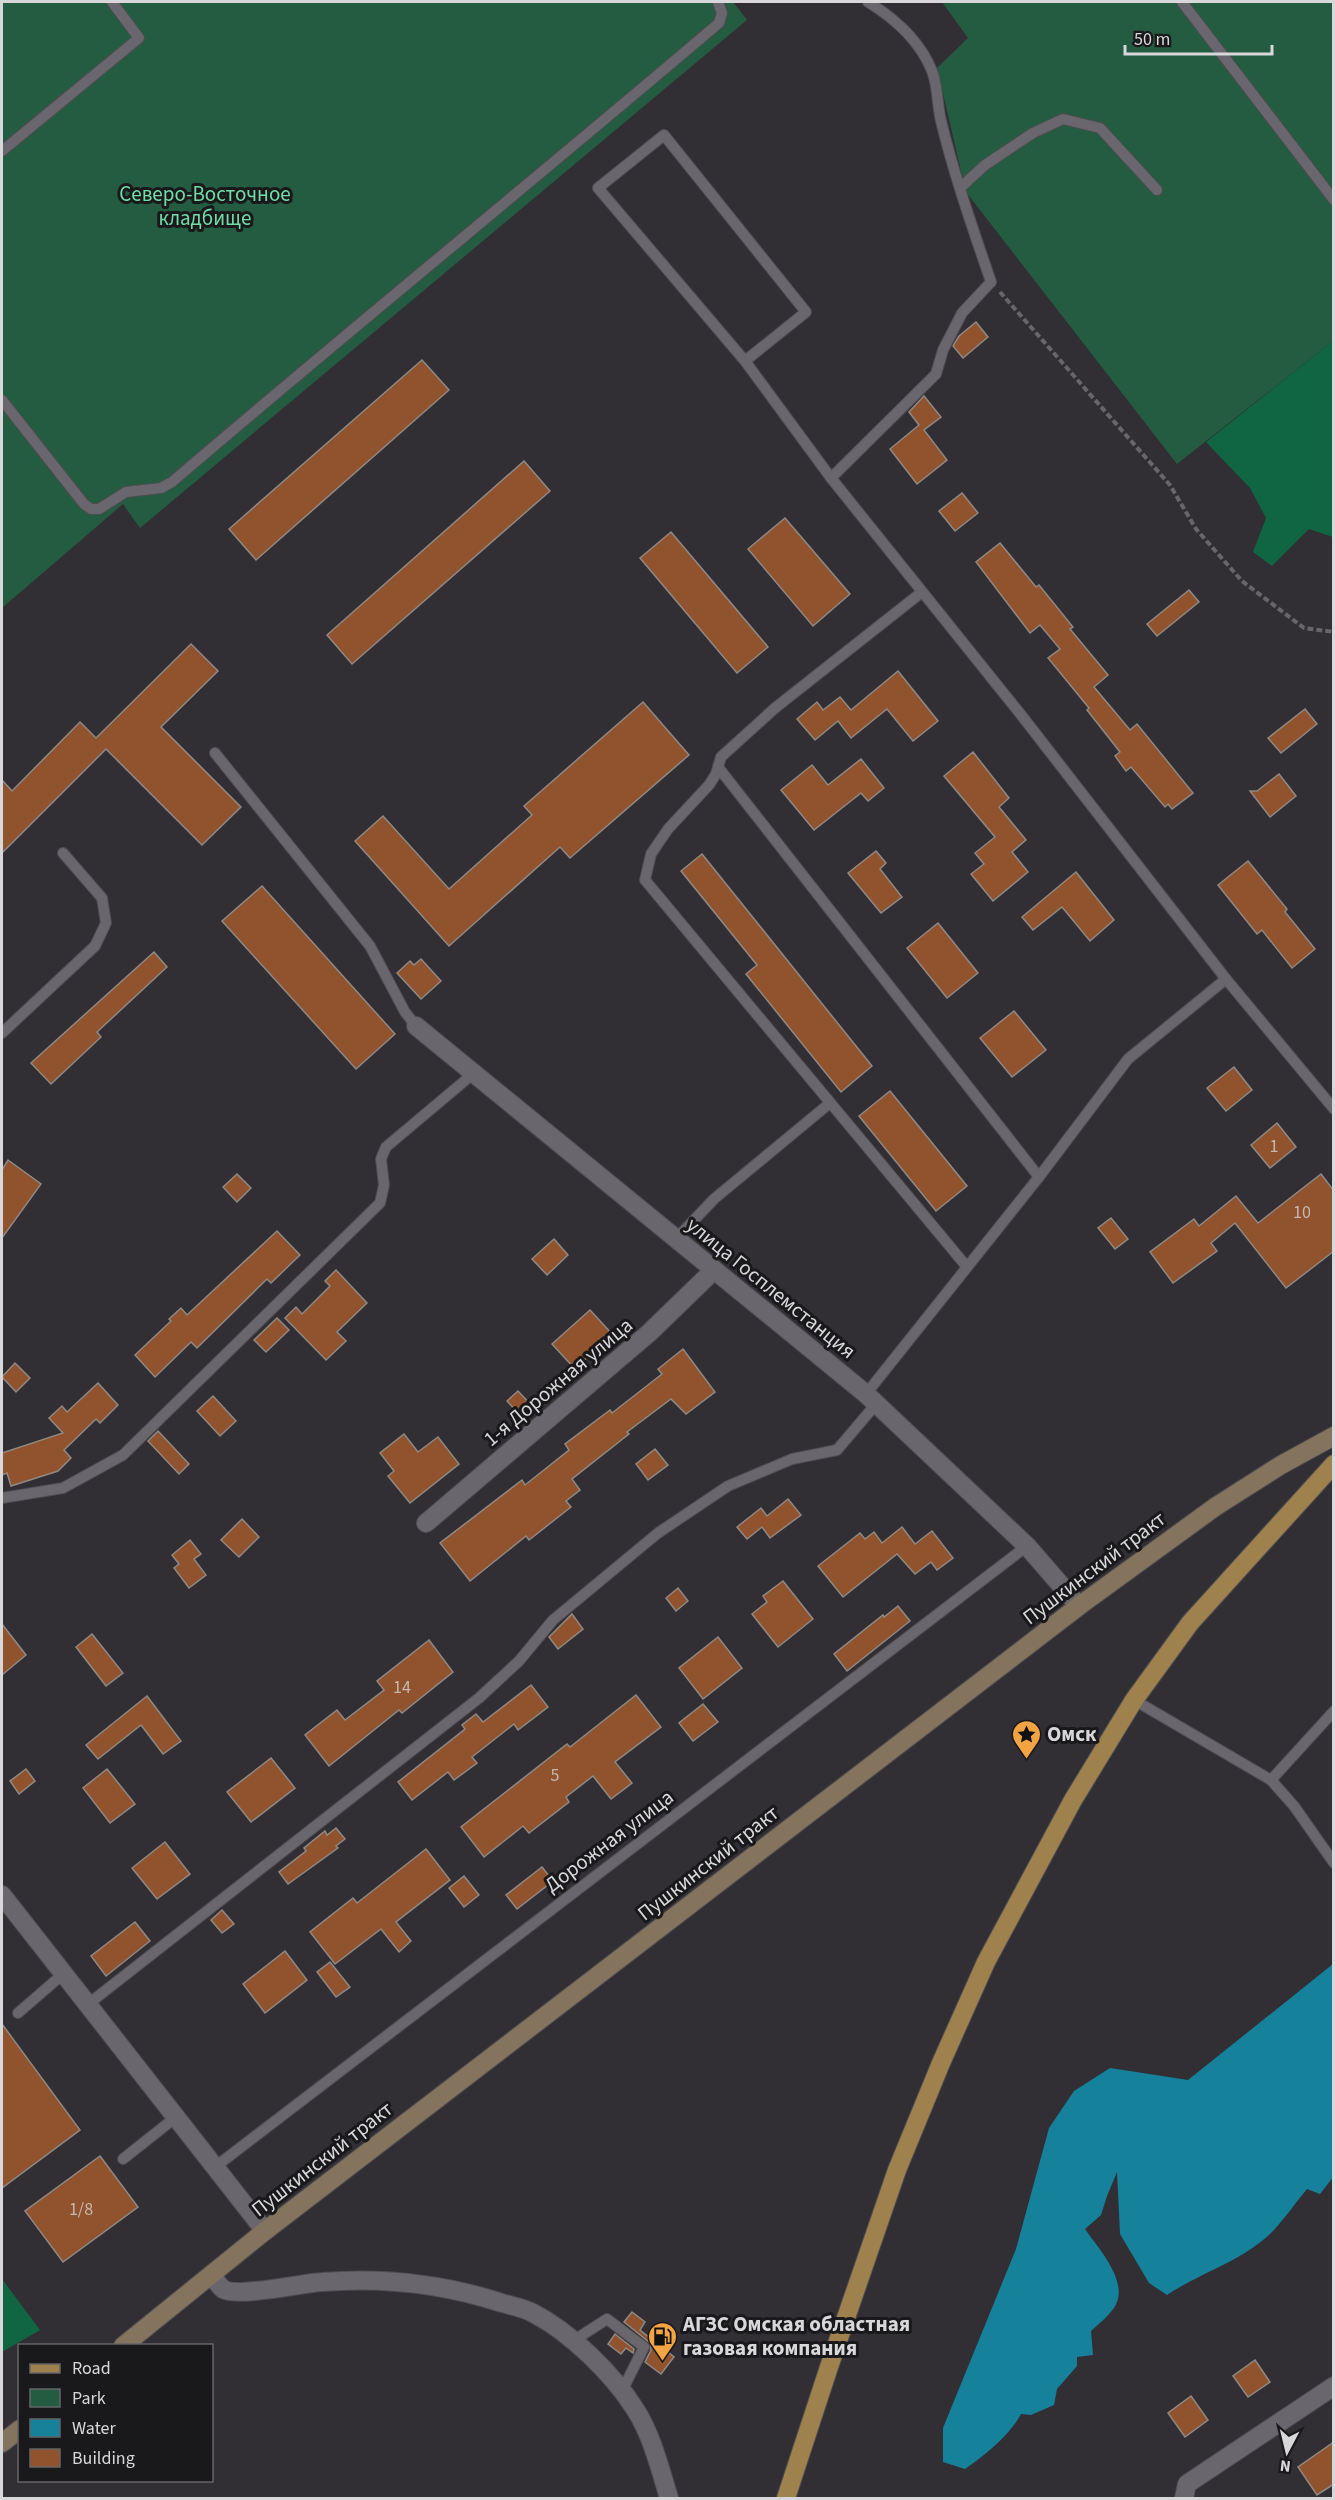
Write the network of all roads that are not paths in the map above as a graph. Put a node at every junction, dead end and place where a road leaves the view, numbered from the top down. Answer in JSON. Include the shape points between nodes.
{"nodes":[{"id":1,"x":112,"y":2,"type":"edge"},
{"id":2,"x":718,"y":2,"type":"edge"},
{"id":3,"x":868,"y":2,"type":"edge"},
{"id":4,"x":1182,"y":2,"type":"edge"},
{"id":5,"x":2,"y":151,"type":"edge"},
{"id":6,"x":960,"y":188,"type":"junction"},
{"id":7,"x":1157,"y":190,"type":"dead end"},
{"id":8,"x":1334,"y":200,"type":"edge"},
{"id":9,"x":745,"y":361,"type":"junction"},
{"id":10,"x":2,"y":400,"type":"edge"},
{"id":11,"x":831,"y":478,"type":"junction"},
{"id":12,"x":922,"y":592,"type":"junction"},
{"id":13,"x":215,"y":753,"type":"dead end"},
{"id":14,"x":718,"y":767,"type":"junction"},
{"id":15,"x":63,"y":853,"type":"dead end"},
{"id":16,"x":1226,"y":979,"type":"junction"},
{"id":17,"x":416,"y":1026,"type":"joint"},
{"id":18,"x":2,"y":1033,"type":"edge"},
{"id":19,"x":474,"y":1073,"type":"junction"},
{"id":20,"x":830,"y":1103,"type":"junction"},
{"id":21,"x":1334,"y":1109,"type":"edge"},
{"id":22,"x":1039,"y":1177,"type":"junction"},
{"id":23,"x":676,"y":1239,"type":"junction"},
{"id":24,"x":967,"y":1267,"type":"junction"},
{"id":25,"x":714,"y":1270,"type":"junction"},
{"id":26,"x":871,"y":1399,"type":"junction"},
{"id":27,"x":1334,"y":1436,"type":"edge"},
{"id":28,"x":1334,"y":1464,"type":"edge"},
{"id":29,"x":2,"y":1498,"type":"edge"},
{"id":30,"x":426,"y":1523,"type":"dead end"},
{"id":31,"x":1027,"y":1546,"type":"junction"},
{"id":32,"x":1079,"y":1606,"type":"junction"},
{"id":33,"x":1134,"y":1700,"type":"junction"},
{"id":34,"x":1334,"y":1711,"type":"edge"},
{"id":35,"x":1271,"y":1780,"type":"junction"},
{"id":36,"x":1334,"y":1863,"type":"edge"},
{"id":37,"x":2,"y":1895,"type":"edge"},
{"id":38,"x":63,"y":1974,"type":"junction"},
{"id":39,"x":87,"y":2005,"type":"junction"},
{"id":40,"x":18,"y":2013,"type":"dead end"},
{"id":41,"x":176,"y":2117,"type":"junction"},
{"id":42,"x":123,"y":2159,"type":"dead end"},
{"id":43,"x":215,"y":2168,"type":"junction"},
{"id":44,"x":265,"y":2231,"type":"junction"},
{"id":45,"x":211,"y":2275,"type":"junction"},
{"id":46,"x":573,"y":2341,"type":"junction"},
{"id":47,"x":125,"y":2344,"type":"edge"},
{"id":48,"x":1334,"y":2386,"type":"edge"},
{"id":49,"x":622,"y":2391,"type":"junction"},
{"id":50,"x":18,"y":2431,"type":"edge"},
{"id":51,"x":2,"y":2443,"type":"edge"},
{"id":52,"x":669,"y":2499,"type":"edge"},
{"id":53,"x":786,"y":2499,"type":"edge"},
{"id":54,"x":1184,"y":2499,"type":"edge"}],
"edges":[{"from":1,"to":5,"type":"lane","via":[[139,38]]},
{"from":2,"to":10,"type":"lane","via":[[722,13],[719,23],[172,482],[161,488],[126,492],[99,509],[92,509]]},
{"from":3,"to":6,"type":"lane","via":[[886,13],[917,44],[933,72],[940,119]]},
{"from":4,"to":8,"type":"lane"},
{"from":6,"to":7,"type":"lane","via":[[985,165],[1064,119],[1100,128]]},
{"from":6,"to":11,"type":"lane","via":[[991,282],[962,313],[936,374]]},
{"from":9,"to":9,"type":"lane","via":[[598,188],[664,135],[806,312]]},
{"from":9,"to":11,"type":"lane"},
{"from":11,"to":12,"type":"lane"},
{"from":12,"to":14,"type":"lane","via":[[775,708],[721,757]]},
{"from":12,"to":16,"type":"lane"},
{"from":13,"to":17,"type":"lane","via":[[370,946],[401,1006]]},
{"from":14,"to":20,"type":"lane","via":[[709,785],[668,829],[651,854],[645,880]]},
{"from":14,"to":22,"type":"lane"},
{"from":15,"to":18,"type":"lane","via":[[102,898],[106,923],[95,946]]},
{"from":16,"to":21,"type":"lane"},
{"from":16,"to":22,"type":"lane","via":[[1128,1059]]},
{"from":17,"to":19,"type":"street","name":"улица Госплемстанция"},
{"from":19,"to":23,"type":"street","name":"улица Госплемстанция"},
{"from":19,"to":29,"type":"lane","via":[[386,1147],[381,1159],[384,1185],[380,1203],[123,1455],[63,1488]]},
{"from":20,"to":23,"type":"lane","via":[[714,1199]]},
{"from":20,"to":24,"type":"lane"},
{"from":22,"to":24,"type":"lane"},
{"from":23,"to":25,"type":"street","name":"улица Госплемстанция"},
{"from":24,"to":26,"type":"lane"},
{"from":25,"to":26,"type":"street","name":"улица Госплемстанция"},
{"from":25,"to":30,"type":"street","name":"1-я Дорожная улица","via":[[649,1334]]},
{"from":26,"to":31,"type":"street","name":"улица Госплемстанция"},
{"from":26,"to":39,"type":"lane","via":[[837,1450],[792,1459],[728,1486],[658,1533],[553,1620],[519,1661],[479,1698]]},
{"from":27,"to":32,"type":"main road","name":"Пушкинский тракт","via":[[1215,1507]]},
{"from":28,"to":33,"type":"main road","via":[[1190,1623]]},
{"from":31,"to":32,"type":"street","name":"улица Госплемстанция"},
{"from":31,"to":43,"type":"lane","name":"Дорожная улица"},
{"from":32,"to":44,"type":"main road","name":"Пушкинский тракт"},
{"from":33,"to":35,"type":"lane"},
{"from":33,"to":53,"type":"main road","via":[[1073,1800],[986,1962],[941,2063],[897,2170]]},
{"from":34,"to":35,"type":"lane"},
{"from":35,"to":36,"type":"lane"},
{"from":37,"to":38,"type":"street"},
{"from":38,"to":39,"type":"street"},
{"from":38,"to":40,"type":"lane"},
{"from":39,"to":41,"type":"street"},
{"from":41,"to":42,"type":"lane"},
{"from":41,"to":43,"type":"street"},
{"from":43,"to":44,"type":"street"},
{"from":44,"to":45,"type":"main road","name":"Пушкинский тракт"},
{"from":45,"to":46,"type":"street","via":[[224,2290],[240,2293],[378,2279],[434,2285],[532,2313]]},
{"from":45,"to":47,"type":"main road","name":"Пушкинский тракт"},
{"from":46,"to":49,"type":"street","via":[[606,2370]]},
{"from":46,"to":49,"type":"lane","via":[[607,2319],[644,2348]]},
{"from":48,"to":54,"type":"street","via":[[1187,2484]]},
{"from":49,"to":52,"type":"street","via":[[636,2410],[656,2454]]},
{"from":50,"to":51,"type":"main road"}]}
